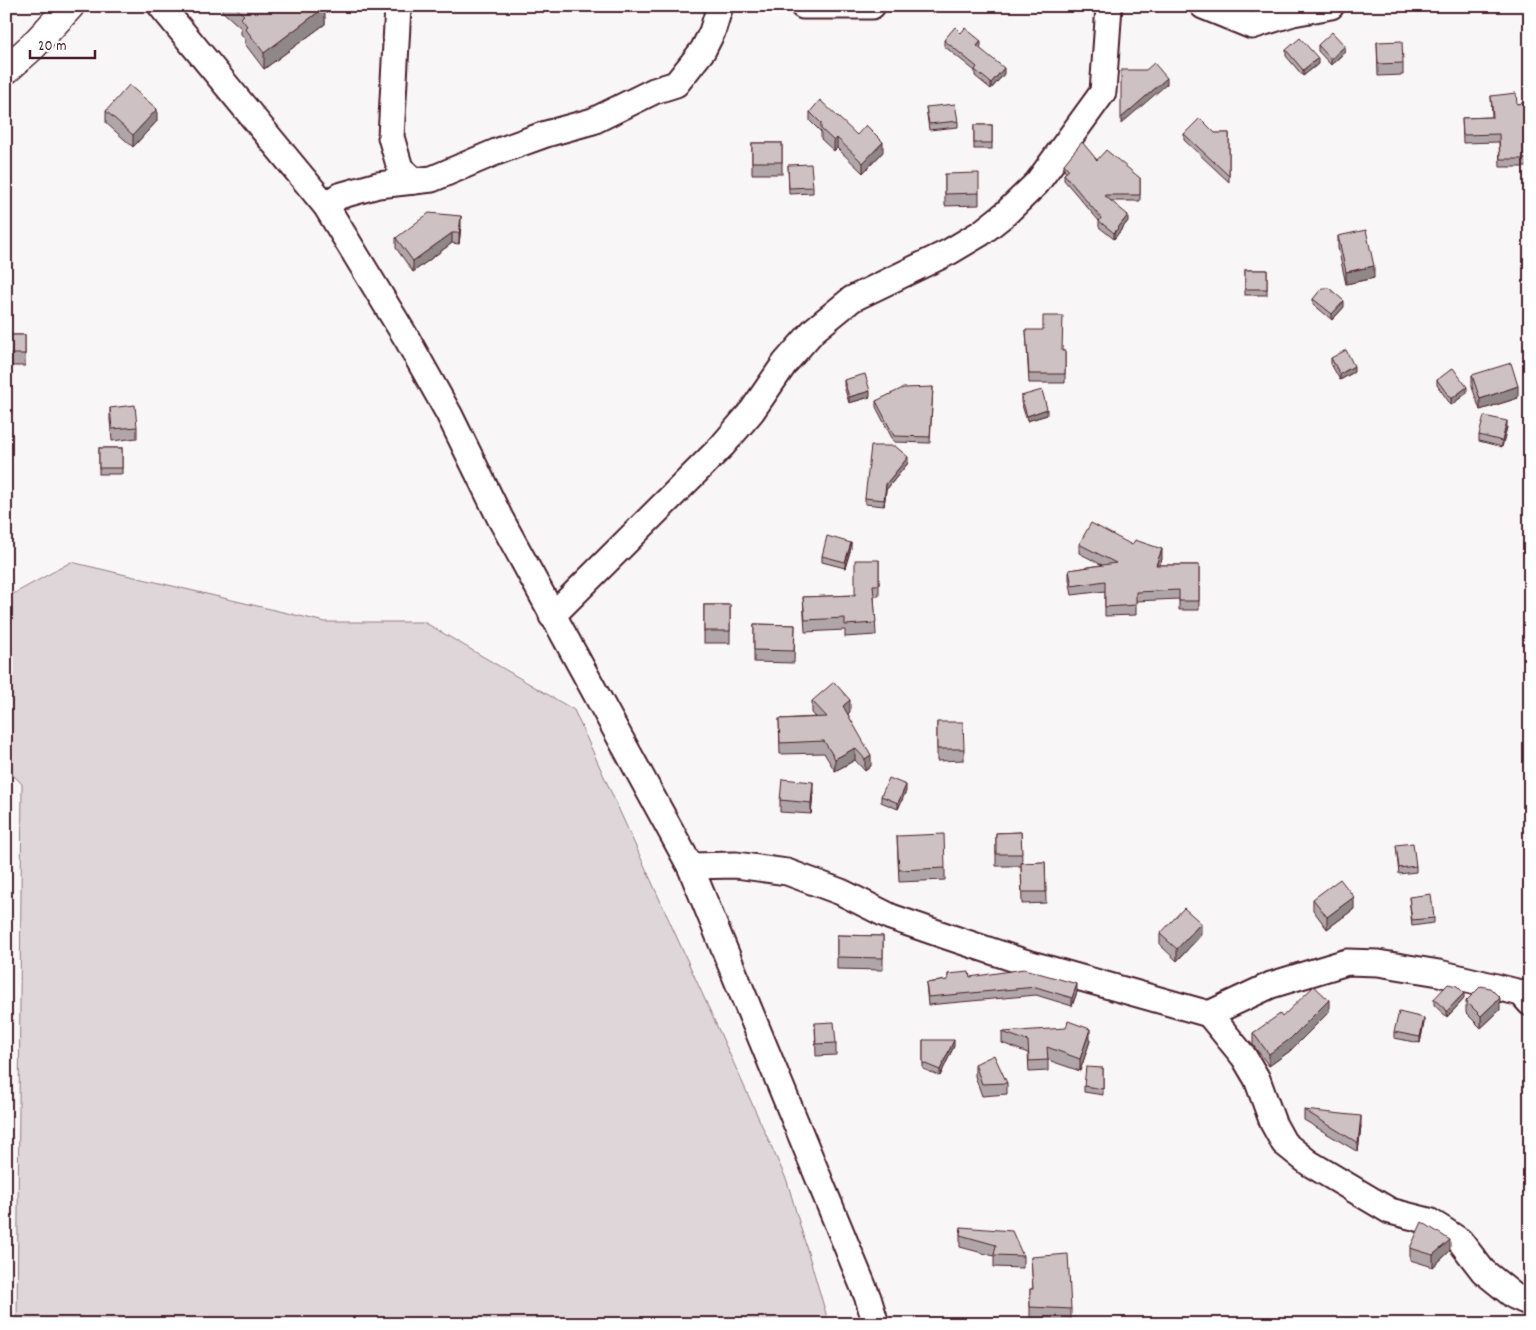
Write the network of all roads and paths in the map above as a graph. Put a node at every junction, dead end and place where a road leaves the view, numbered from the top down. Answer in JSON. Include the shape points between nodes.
{"nodes":[{"id":1,"x":70,"y":6,"type":"edge"},
{"id":2,"x":161,"y":6,"type":"edge"},
{"id":3,"x":398,"y":6,"type":"edge"},
{"id":4,"x":720,"y":6,"type":"edge"},
{"id":5,"x":803,"y":6,"type":"edge"},
{"id":6,"x":872,"y":6,"type":"edge"},
{"id":7,"x":1109,"y":6,"type":"edge"},
{"id":8,"x":1203,"y":6,"type":"edge"},
{"id":9,"x":1331,"y":6,"type":"edge"},
{"id":10,"x":6,"y":70,"type":"edge"},
{"id":11,"x":414,"y":181,"type":"junction"},
{"id":12,"x":326,"y":206,"type":"junction"},
{"id":13,"x":552,"y":616,"type":"junction"},
{"id":14,"x":690,"y":866,"type":"junction"},
{"id":15,"x":1530,"y":1003,"type":"edge"},
{"id":16,"x":1209,"y":1014,"type":"junction"},
{"id":17,"x":1530,"y":1303,"type":"edge"},
{"id":18,"x":876,"y":1324,"type":"edge"}],
"edges":[{"from":1,"to":10,"type":"street"},
{"from":2,"to":12,"type":"street"},
{"from":3,"to":11,"type":"street","via":[[391,137],[400,168]]},
{"from":4,"to":11,"type":"street","via":[[703,50],[676,84],[654,91],[593,121],[496,152],[432,179]]},
{"from":5,"to":6,"type":"street"},
{"from":7,"to":13,"type":"street","via":[[1103,92],[1037,183],[982,233],[852,299],[814,330],[722,446]]},
{"from":8,"to":9,"type":"street","via":[[1252,26],[1293,13]]},
{"from":11,"to":12,"type":"street","via":[[378,185],[339,196]]},
{"from":12,"to":13,"type":"street","via":[[449,414]]},
{"from":13,"to":14,"type":"street"},
{"from":14,"to":16,"type":"street","via":[[736,865],[787,872],[949,938]]},
{"from":14,"to":18,"type":"street"},
{"from":15,"to":16,"type":"street","via":[[1520,992],[1440,974],[1378,963],[1346,962],[1271,985]]},
{"from":16,"to":17,"type":"street","via":[[1253,1071],[1284,1143],[1309,1163],[1390,1211],[1429,1221],[1442,1229],[1460,1241],[1483,1271],[1514,1296]]}]}
